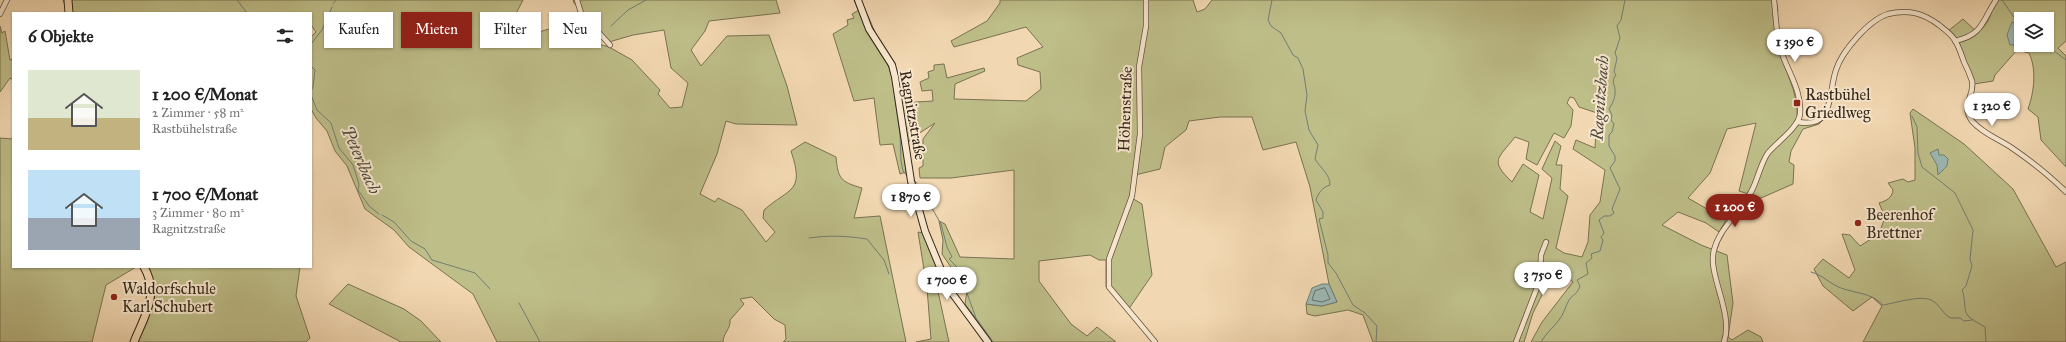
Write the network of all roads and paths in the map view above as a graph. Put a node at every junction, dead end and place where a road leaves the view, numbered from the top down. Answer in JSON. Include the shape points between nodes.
{"nodes":[{"id":1,"x":7,"y":0,"type":"edge"},
{"id":2,"x":68,"y":0,"type":"edge"},
{"id":3,"x":577,"y":0,"type":"edge"},
{"id":4,"x":858,"y":0,"type":"edge"},
{"id":5,"x":1146,"y":0,"type":"edge"},
{"id":6,"x":1774,"y":0,"type":"edge"},
{"id":7,"x":1996,"y":0,"type":"edge"},
{"id":8,"x":69,"y":12,"type":"edge"},
{"id":9,"x":0,"y":14,"type":"edge"},
{"id":10,"x":1955,"y":41,"type":"junction"},
{"id":11,"x":610,"y":45,"type":"dead end"},
{"id":12,"x":1798,"y":122,"type":"junction"},
{"id":13,"x":2066,"y":192,"type":"edge"},
{"id":14,"x":1546,"y":242,"type":"dead end"},
{"id":15,"x":144,"y":268,"type":"edge"},
{"id":16,"x":134,"y":342,"type":"edge"},
{"id":17,"x":988,"y":342,"type":"edge"},
{"id":18,"x":1155,"y":342,"type":"edge"},
{"id":19,"x":1516,"y":342,"type":"edge"},
{"id":20,"x":1724,"y":342,"type":"edge"}],
"edges":[{"from":1,"to":9,"type":"street"},
{"from":2,"to":8,"type":"main road"},
{"from":3,"to":11,"type":"street","via":[[581,13]]},
{"from":4,"to":17,"type":"main road","name":"Ragnitzstraße","via":[[869,29],[892,65],[911,181],[924,231],[949,289]]},
{"from":5,"to":18,"type":"street","name":"Höhenstraße","via":[[1146,26],[1139,67],[1140,134],[1132,196],[1109,259],[1109,287]]},
{"from":6,"to":12,"type":"street","via":[[1781,50],[1799,97]]},
{"from":7,"to":10,"type":"street","via":[[1978,32]]},
{"from":10,"to":12,"type":"street","via":[[1932,20],[1920,13],[1895,12],[1880,18],[1863,31],[1839,63],[1829,107],[1825,114],[1817,121],[1803,124]]},
{"from":10,"to":13,"type":"street","via":[[1972,83],[1966,108],[1971,120],[1989,136],[2027,159]]},
{"from":12,"to":20,"type":"street","via":[[1768,154],[1751,192],[1723,229],[1715,247],[1713,264],[1723,297],[1726,328]]},
{"from":14,"to":19,"type":"street","via":[[1541,255],[1540,280]]},
{"from":15,"to":16,"type":"main road","via":[[150,282],[151,302]]}]}
